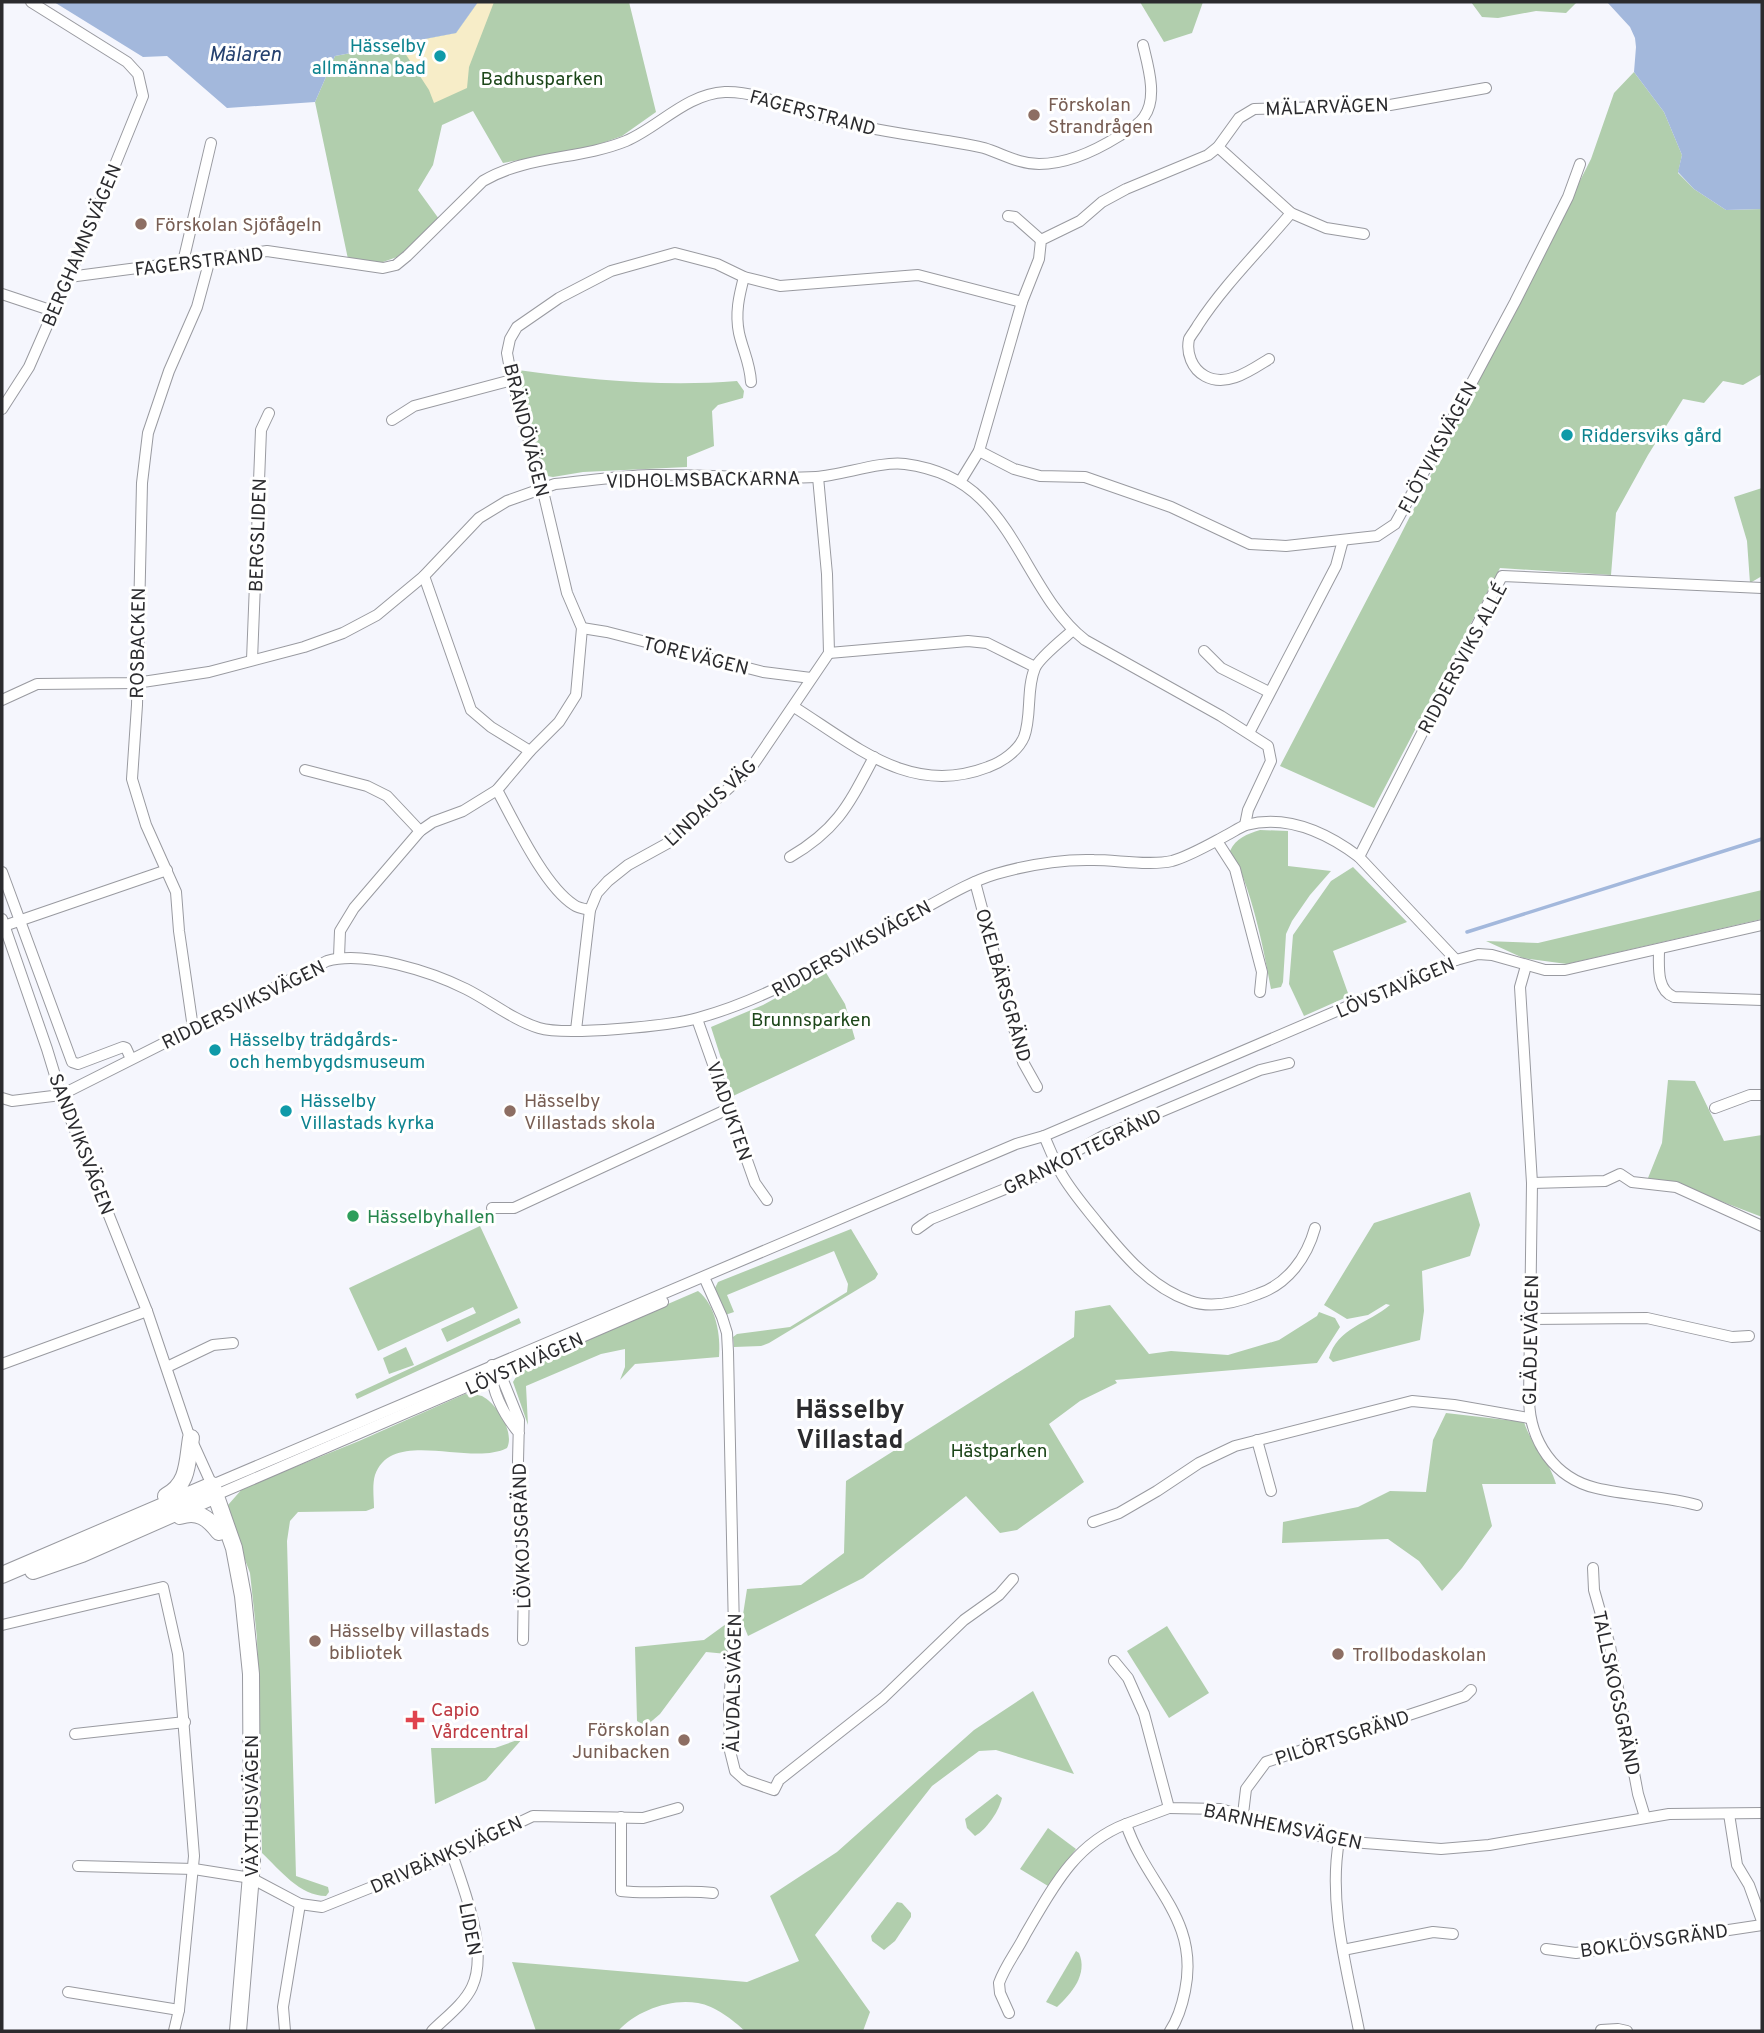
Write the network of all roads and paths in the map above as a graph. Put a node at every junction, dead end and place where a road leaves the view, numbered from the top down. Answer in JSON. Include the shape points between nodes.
{"nodes":[{"id":1,"x":31,"y":2,"type":"edge"},
{"id":2,"x":1143,"y":45,"type":"dead end"},
{"id":3,"x":1486,"y":88,"type":"dead end"},
{"id":4,"x":211,"y":143,"type":"dead end"},
{"id":5,"x":1218,"y":147,"type":"junction"},
{"id":6,"x":1580,"y":164,"type":"dead end"},
{"id":7,"x":1290,"y":213,"type":"junction"},
{"id":8,"x":1008,"y":216,"type":"dead end"},
{"id":9,"x":1363,"y":234,"type":"dead end"},
{"id":10,"x":1041,"y":240,"type":"junction"},
{"id":11,"x":210,"y":259,"type":"junction"},
{"id":12,"x":183,"y":262,"type":"junction"},
{"id":13,"x":69,"y":276,"type":"junction"},
{"id":14,"x":744,"y":277,"type":"junction"},
{"id":15,"x":2,"y":294,"type":"edge"},
{"id":16,"x":1022,"y":302,"type":"junction"},
{"id":17,"x":53,"y":311,"type":"junction"},
{"id":18,"x":1269,"y":359,"type":"dead end"},
{"id":19,"x":512,"y":380,"type":"junction"},
{"id":20,"x":751,"y":382,"type":"dead end"},
{"id":21,"x":2,"y":409,"type":"edge"},
{"id":22,"x":270,"y":413,"type":"dead end"},
{"id":23,"x":392,"y":420,"type":"dead end"},
{"id":24,"x":979,"y":452,"type":"junction"},
{"id":25,"x":818,"y":477,"type":"junction"},
{"id":26,"x":960,"y":482,"type":"junction"},
{"id":27,"x":542,"y":487,"type":"junction"},
{"id":28,"x":1343,"y":540,"type":"junction"},
{"id":29,"x":424,"y":576,"type":"junction"},
{"id":30,"x":1762,"y":588,"type":"edge"},
{"id":31,"x":582,"y":628,"type":"junction"},
{"id":32,"x":1073,"y":631,"type":"junction"},
{"id":33,"x":1204,"y":651,"type":"dead end"},
{"id":34,"x":829,"y":653,"type":"junction"},
{"id":35,"x":252,"y":660,"type":"junction"},
{"id":36,"x":1035,"y":667,"type":"junction"},
{"id":37,"x":811,"y":678,"type":"junction"},
{"id":38,"x":136,"y":682,"type":"junction"},
{"id":39,"x":1269,"y":692,"type":"junction"},
{"id":40,"x":2,"y":699,"type":"edge"},
{"id":41,"x":794,"y":707,"type":"junction"},
{"id":42,"x":1249,"y":733,"type":"junction"},
{"id":43,"x":530,"y":751,"type":"junction"},
{"id":44,"x":874,"y":757,"type":"junction"},
{"id":45,"x":305,"y":770,"type":"dead end"},
{"id":46,"x":497,"y":790,"type":"junction"},
{"id":47,"x":1245,"y":825,"type":"junction"},
{"id":48,"x":420,"y":831,"type":"junction"},
{"id":49,"x":1217,"y":841,"type":"junction"},
{"id":50,"x":790,"y":857,"type":"dead end"},
{"id":51,"x":1359,"y":857,"type":"junction"},
{"id":52,"x":167,"y":870,"type":"junction"},
{"id":53,"x":2,"y":872,"type":"edge"},
{"id":54,"x":975,"y":882,"type":"junction"},
{"id":55,"x":590,"y":910,"type":"junction"},
{"id":56,"x":20,"y":921,"type":"junction"},
{"id":57,"x":3,"y":923,"type":"edge"},
{"id":58,"x":1762,"y":925,"type":"edge"},
{"id":59,"x":1659,"y":949,"type":"junction"},
{"id":60,"x":339,"y":957,"type":"junction"},
{"id":61,"x":1456,"y":960,"type":"junction"},
{"id":62,"x":1526,"y":966,"type":"junction"},
{"id":63,"x":1260,"y":992,"type":"dead end"},
{"id":64,"x":1762,"y":999,"type":"edge"},
{"id":65,"x":697,"y":1019,"type":"junction"},
{"id":66,"x":193,"y":1028,"type":"junction"},
{"id":67,"x":576,"y":1030,"type":"junction"},
{"id":68,"x":131,"y":1059,"type":"junction"},
{"id":69,"x":1289,"y":1063,"type":"dead end"},
{"id":70,"x":1037,"y":1087,"type":"dead end"},
{"id":71,"x":61,"y":1095,"type":"junction"},
{"id":72,"x":1762,"y":1095,"type":"edge"},
{"id":73,"x":2,"y":1098,"type":"edge"},
{"id":74,"x":730,"y":1108,"type":"junction"},
{"id":75,"x":1715,"y":1108,"type":"dead end"},
{"id":76,"x":1044,"y":1136,"type":"junction"},
{"id":77,"x":1056,"y":1163,"type":"junction"},
{"id":78,"x":1532,"y":1183,"type":"junction"},
{"id":79,"x":767,"y":1200,"type":"dead end"},
{"id":80,"x":492,"y":1208,"type":"dead end"},
{"id":81,"x":1762,"y":1226,"type":"edge"},
{"id":82,"x":1315,"y":1228,"type":"dead end"},
{"id":83,"x":917,"y":1229,"type":"dead end"},
{"id":84,"x":705,"y":1280,"type":"junction"},
{"id":85,"x":147,"y":1311,"type":"junction"},
{"id":86,"x":1530,"y":1318,"type":"junction"},
{"id":87,"x":1749,"y":1336,"type":"dead end"},
{"id":88,"x":233,"y":1343,"type":"dead end"},
{"id":89,"x":2,"y":1363,"type":"edge"},
{"id":90,"x":167,"y":1367,"type":"junction"},
{"id":91,"x":494,"y":1372,"type":"junction"},
{"id":92,"x":1529,"y":1418,"type":"junction"},
{"id":93,"x":191,"y":1438,"type":"junction"},
{"id":94,"x":1257,"y":1440,"type":"junction"},
{"id":95,"x":1271,"y":1491,"type":"dead end"},
{"id":96,"x":209,"y":1492,"type":"junction"},
{"id":97,"x":1697,"y":1506,"type":"dead end"},
{"id":98,"x":146,"y":1511,"type":"junction"},
{"id":99,"x":1093,"y":1522,"type":"dead end"},
{"id":100,"x":142,"y":1528,"type":"junction"},
{"id":101,"x":219,"y":1532,"type":"junction"},
{"id":102,"x":1593,"y":1568,"type":"dead end"},
{"id":103,"x":2,"y":1575,"type":"edge"},
{"id":104,"x":1013,"y":1579,"type":"dead end"},
{"id":105,"x":239,"y":1580,"type":"junction"},
{"id":106,"x":2,"y":1584,"type":"edge"},
{"id":107,"x":2,"y":1625,"type":"edge"},
{"id":108,"x":523,"y":1640,"type":"dead end"},
{"id":109,"x":1114,"y":1661,"type":"dead end"},
{"id":110,"x":1471,"y":1690,"type":"dead end"},
{"id":111,"x":185,"y":1722,"type":"junction"},
{"id":112,"x":75,"y":1734,"type":"dead end"},
{"id":113,"x":678,"y":1808,"type":"dead end"},
{"id":114,"x":1169,"y":1808,"type":"junction"},
{"id":115,"x":1762,"y":1813,"type":"edge"},
{"id":116,"x":1243,"y":1814,"type":"junction"},
{"id":117,"x":1729,"y":1814,"type":"junction"},
{"id":118,"x":621,"y":1817,"type":"junction"},
{"id":119,"x":1645,"y":1817,"type":"junction"},
{"id":120,"x":1126,"y":1824,"type":"junction"},
{"id":121,"x":1339,"y":1840,"type":"junction"},
{"id":122,"x":452,"y":1854,"type":"junction"},
{"id":123,"x":78,"y":1866,"type":"dead end"},
{"id":124,"x":194,"y":1869,"type":"junction"},
{"id":125,"x":251,"y":1878,"type":"junction"},
{"id":126,"x":713,"y":1893,"type":"dead end"},
{"id":127,"x":300,"y":1903,"type":"junction"},
{"id":128,"x":1762,"y":1923,"type":"edge"},
{"id":129,"x":1453,"y":1934,"type":"dead end"},
{"id":130,"x":1546,"y":1949,"type":"dead end"},
{"id":131,"x":1343,"y":1950,"type":"junction"},
{"id":132,"x":68,"y":1992,"type":"dead end"},
{"id":133,"x":179,"y":2010,"type":"junction"},
{"id":134,"x":1009,"y":2013,"type":"dead end"},
{"id":135,"x":1601,"y":2030,"type":"edge"},
{"id":136,"x":174,"y":2031,"type":"edge"},
{"id":137,"x":238,"y":2031,"type":"edge"},
{"id":138,"x":285,"y":2031,"type":"edge"},
{"id":139,"x":432,"y":2031,"type":"edge"},
{"id":140,"x":1170,"y":2031,"type":"edge"},
{"id":141,"x":1359,"y":2031,"type":"edge"},
{"id":142,"x":1627,"y":2031,"type":"edge"}],
"edges":[{"from":1,"to":13,"type":"street","name":"BERGHAMNSVÄGEN","via":[[116,54],[138,75],[143,90]]},
{"from":2,"to":11,"type":"street","name":"FAGERSTRAND","via":[[1150,104],[1144,118],[1110,142],[1062,162],[1018,162],[984,148],[868,128],[750,94],[724,92],[686,105],[610,147],[498,172],[396,265],[383,268],[267,251]]},
{"from":3,"to":5,"type":"street","name":"MÄLARVÄGEN","via":[[1390,105],[1254,108],[1239,118]]},
{"from":4,"to":12,"type":"street"},
{"from":5,"to":7,"type":"street"},
{"from":5,"to":10,"type":"street","name":"MÄLARVÄGEN","via":[[1102,202],[1080,221]]},
{"from":6,"to":28,"type":"street","name":"FLÖTVIKSVÄGEN","via":[[1515,302],[1395,524],[1377,536]]},
{"from":7,"to":9,"type":"street","via":[[1326,228]]},
{"from":7,"to":18,"type":"street","via":[[1189,339],[1190,360],[1207,378],[1224,380],[1245,374]]},
{"from":8,"to":10,"type":"street"},
{"from":10,"to":16,"type":"street","via":[[1039,259]]},
{"from":11,"to":12,"type":"street","name":"FAGERSTRAND"},
{"from":11,"to":38,"type":"street","name":"ROSBACKEN","via":[[197,307],[148,433],[142,482]]},
{"from":12,"to":13,"type":"street","name":"FAGERSTRAND"},
{"from":13,"to":17,"type":"street","name":"BERGHAMNSVÄGEN"},
{"from":14,"to":16,"type":"street","name":"BRÄNDÖVÄGEN","via":[[780,286],[918,275]]},
{"from":14,"to":19,"type":"street","name":"BRÄNDÖVÄGEN","via":[[676,253],[611,271],[517,327],[508,353]]},
{"from":14,"to":20,"type":"street","via":[[737,305]]},
{"from":15,"to":17,"type":"street"},
{"from":16,"to":24,"type":"street"},
{"from":17,"to":21,"type":"street","name":"BERGHAMNSVÄGEN","via":[[29,367]]},
{"from":19,"to":23,"type":"street","via":[[414,406]]},
{"from":19,"to":27,"type":"street","name":"BRÄNDÖVÄGEN"},
{"from":22,"to":35,"type":"street","name":"BERGSLIDEN","via":[[261,430]]},
{"from":24,"to":26,"type":"street"},
{"from":24,"to":28,"type":"street","name":"FLÖTVIKSVÄGEN","via":[[1040,476],[1085,477],[1171,507],[1250,544],[1286,546]]},
{"from":25,"to":26,"type":"street","name":"VIDHOLMSBACKARNA","via":[[901,463],[935,468]]},
{"from":25,"to":27,"type":"street","name":"VIDHOLMSBACKARNA","via":[[649,475]]},
{"from":25,"to":34,"type":"street"},
{"from":26,"to":32,"type":"street","name":"VIDHOLMSBACKARNA","via":[[982,499]]},
{"from":27,"to":29,"type":"street","name":"VIDHOLMSBACKARNA","via":[[479,518]]},
{"from":27,"to":31,"type":"street","name":"BRÄNDÖVÄGEN","via":[[567,593]]},
{"from":28,"to":39,"type":"street","via":[[1336,566]]},
{"from":29,"to":35,"type":"street","name":"VIDHOLMSBACKARNA","via":[[377,615],[343,633]]},
{"from":29,"to":43,"type":"street","via":[[471,710]]},
{"from":30,"to":51,"type":"street","name":"RIDDERSVIKS ALLÉ","via":[[1502,576]]},
{"from":31,"to":37,"type":"street","name":"TOREVÄGEN","via":[[763,672]]},
{"from":31,"to":43,"type":"street","name":"BRÄNDÖVÄGEN","via":[[576,695],[559,722]]},
{"from":32,"to":36,"type":"street"},
{"from":32,"to":42,"type":"street","name":"VIDHOLMSBACKARNA"},
{"from":33,"to":39,"type":"street","via":[[1221,668]]},
{"from":34,"to":36,"type":"street","via":[[968,641],[987,643]]},
{"from":34,"to":37,"type":"street","name":"LINDAUS VÄG"},
{"from":35,"to":38,"type":"street","name":"VIDHOLMSBACKARNA","via":[[209,672]]},
{"from":36,"to":44,"type":"street","via":[[1024,736],[997,764],[971,774],[943,777],[895,769]]},
{"from":37,"to":41,"type":"street","name":"LINDAUS VÄG"},
{"from":38,"to":40,"type":"street","name":"VIDHOLMSBACKARNA","via":[[37,684]]},
{"from":38,"to":52,"type":"street","name":"ROSBACKEN","via":[[132,779]]},
{"from":39,"to":42,"type":"street"},
{"from":41,"to":44,"type":"street"},
{"from":41,"to":55,"type":"street","name":"LINDAUS VÄG","via":[[751,768],[668,843],[608,881]]},
{"from":42,"to":47,"type":"street","name":"VIDHOLMSBACKARNA","via":[[1268,746],[1271,761]]},
{"from":43,"to":46,"type":"street","name":"BRÄNDÖVÄGEN"},
{"from":44,"to":50,"type":"street","via":[[839,818],[815,842]]},
{"from":45,"to":48,"type":"street","via":[[368,786],[387,796]]},
{"from":46,"to":48,"type":"street","name":"BRÄNDÖVÄGEN"},
{"from":46,"to":55,"type":"street","via":[[554,884],[575,906]]},
{"from":47,"to":49,"type":"street","name":"RIDDERSVIKSVÄGEN"},
{"from":47,"to":51,"type":"street","name":"RIDDERSVIKSVÄGEN","via":[[1307,827]]},
{"from":48,"to":60,"type":"street","name":"BRÄNDÖVÄGEN","via":[[354,908],[340,931]]},
{"from":49,"to":54,"type":"street","name":"RIDDERSVIKSVÄGEN","via":[[1170,861],[1048,863]]},
{"from":49,"to":63,"type":"street","via":[[1235,869],[1262,972]]},
{"from":51,"to":61,"type":"street","name":"RIDDERSVIKSVÄGEN"},
{"from":52,"to":56,"type":"street"},
{"from":52,"to":66,"type":"street","name":"ROSBACKEN","via":[[176,892]]},
{"from":53,"to":56,"type":"street"},
{"from":54,"to":65,"type":"street","name":"RIDDERSVIKSVÄGEN","via":[[799,979]]},
{"from":54,"to":70,"type":"street","name":"OXELBÄRSGRÄND","via":[[1023,1062]]},
{"from":55,"to":67,"type":"street","name":"LINDAUS VÄG"},
{"from":56,"to":57,"type":"street"},
{"from":56,"to":68,"type":"street","via":[[72,1062],[78,1064],[123,1047]]},
{"from":57,"to":71,"type":"street","name":"SANDVIKSVÄGEN"},
{"from":58,"to":59,"type":"street","name":"LÖVSTAVÄGEN"},
{"from":59,"to":62,"type":"street","name":"LÖVSTAVÄGEN","via":[[1565,970]]},
{"from":59,"to":64,"type":"street","via":[[1662,987],[1667,994]]},
{"from":60,"to":66,"type":"street","name":"RIDDERSVIKSVÄGEN"},
{"from":60,"to":67,"type":"street","name":"RIDDERSVIKSVÄGEN","via":[[408,967],[464,988],[527,1024]]},
{"from":61,"to":62,"type":"street","name":"LÖVSTAVÄGEN","via":[[1492,955]]},
{"from":61,"to":76,"type":"street","name":"LÖVSTAVÄGEN"},
{"from":62,"to":78,"type":"street","name":"GLÄDJEVÄGEN","via":[[1520,986]]},
{"from":65,"to":67,"type":"street","name":"RIDDERSVIKSVÄGEN"},
{"from":65,"to":74,"type":"street","name":"VIADUKTEN"},
{"from":66,"to":68,"type":"street","name":"RIDDERSVIKSVÄGEN"},
{"from":68,"to":71,"type":"street","name":"RIDDERSVIKSVÄGEN"},
{"from":69,"to":77,"type":"street","name":"GRANKOTTEGRÄND","via":[[1260,1070],[1104,1136]]},
{"from":71,"to":73,"type":"street","via":[[12,1101]]},
{"from":71,"to":85,"type":"street","name":"SANDVIKSVÄGEN"},
{"from":72,"to":75,"type":"street"},
{"from":74,"to":79,"type":"street","name":"VIADUKTEN","via":[[755,1183]]},
{"from":74,"to":80,"type":"street","via":[[514,1208]]},
{"from":76,"to":77,"type":"street"},
{"from":76,"to":84,"type":"street","name":"LÖVSTAVÄGEN","via":[[1016,1144]]},
{"from":77,"to":82,"type":"street","via":[[1074,1194],[1130,1263],[1191,1301],[1233,1302],[1264,1293],[1287,1278]]},
{"from":77,"to":83,"type":"street","name":"GRANKOTTEGRÄND","via":[[1037,1176]]},
{"from":78,"to":81,"type":"street","via":[[1605,1181],[1620,1174],[1632,1182],[1676,1187]]},
{"from":78,"to":86,"type":"street","name":"GLÄDJEVÄGEN"},
{"from":84,"to":91,"type":"street","name":"LÖVSTAVÄGEN"},
{"from":84,"to":104,"type":"street","name":"ÄLVDALSVÄGEN","via":[[727,1333],[734,1631],[730,1751],[736,1771],[745,1780],[774,1790],[779,1780],[883,1698]]},
{"from":85,"to":89,"type":"street"},
{"from":85,"to":90,"type":"street","name":"SANDVIKSVÄGEN"},
{"from":86,"to":87,"type":"street","via":[[1647,1318]]},
{"from":86,"to":92,"type":"street","name":"GLÄDJEVÄGEN"},
{"from":88,"to":90,"type":"street","via":[[213,1345]]},
{"from":90,"to":93,"type":"street","name":"SANDVIKSVÄGEN"},
{"from":91,"to":96,"type":"street","name":"LÖVSTAVÄGEN"},
{"from":91,"to":108,"type":"street","name":"LÖVKOJSGRÄND","via":[[520,1420]]},
{"from":92,"to":94,"type":"street","via":[[1412,1401]]},
{"from":92,"to":97,"type":"street","name":"GLÄDJEVÄGEN","via":[[1545,1455],[1573,1478],[1594,1488]]},
{"from":93,"to":96,"type":"street","name":"SANDVIKSVÄGEN"},
{"from":93,"to":98,"type":"street","via":[[183,1482]]},
{"from":94,"to":95,"type":"street"},
{"from":94,"to":99,"type":"street","via":[[1199,1463],[1119,1513]]},
{"from":96,"to":98,"type":"street","name":"LÖVSTAVÄGEN"},
{"from":96,"to":100,"type":"street","name":"LÖVSTAVÄGEN"},
{"from":96,"to":101,"type":"street","name":"VÄXTHUSVÄGEN"},
{"from":96,"to":105,"type":"street","name":"VÄXTHUSVÄGEN","via":[[234,1548]]},
{"from":98,"to":103,"type":"street","name":"LÖVSTAVÄGEN"},
{"from":100,"to":101,"type":"street","via":[[196,1513]]},
{"from":100,"to":106,"type":"street","name":"LÖVSTAVÄGEN"},
{"from":101,"to":105,"type":"street","name":"VÄXTHUSVÄGEN"},
{"from":102,"to":119,"type":"street","name":"TALLSKOGSGRÄND","via":[[1594,1590]]},
{"from":105,"to":125,"type":"street","name":"VÄXTHUSVÄGEN","via":[[251,1674]]},
{"from":107,"to":111,"type":"street","via":[[163,1587],[178,1654]]},
{"from":109,"to":114,"type":"street","via":[[1128,1678],[1144,1714]]},
{"from":110,"to":116,"type":"street","name":"PILÖRTSGRÄND","via":[[1465,1696],[1266,1762],[1246,1789]]},
{"from":111,"to":112,"type":"street"},
{"from":111,"to":124,"type":"street"},
{"from":113,"to":118,"type":"street","name":"DRIVBÄNKSVÄGEN","via":[[643,1818]]},
{"from":114,"to":116,"type":"street","name":"BARNHEMSVÄGEN"},
{"from":114,"to":120,"type":"street"},
{"from":115,"to":117,"type":"street","name":"BARNHEMSVÄGEN"},
{"from":116,"to":121,"type":"street","name":"BARNHEMSVÄGEN"},
{"from":117,"to":119,"type":"street","name":"BARNHEMSVÄGEN"},
{"from":117,"to":128,"type":"street","via":[[1737,1865]]},
{"from":118,"to":122,"type":"street","name":"DRIVBÄNKSVÄGEN","via":[[533,1816]]},
{"from":118,"to":126,"type":"street","via":[[621,1891]]},
{"from":119,"to":121,"type":"street","name":"BARNHEMSVÄGEN","via":[[1503,1843],[1441,1849]]},
{"from":120,"to":134,"type":"street","via":[[1081,1851],[1056,1883],[1002,1974],[1000,1993]]},
{"from":120,"to":140,"type":"street","via":[[1133,1844],[1181,1924],[1187,1951],[1188,1976]]},
{"from":121,"to":131,"type":"street","via":[[1335,1897]]},
{"from":122,"to":127,"type":"street","name":"DRIVBÄNKSVÄGEN","via":[[335,1903],[322,1907]]},
{"from":122,"to":139,"type":"street","name":"LIDEN","via":[[478,1946],[478,1967],[472,1988]]},
{"from":123,"to":124,"type":"street","name":"DRIVBÄNKSVÄGEN"},
{"from":124,"to":125,"type":"street","name":"DRIVBÄNKSVÄGEN"},
{"from":124,"to":133,"type":"street"},
{"from":125,"to":127,"type":"street","name":"DRIVBÄNKSVÄGEN"},
{"from":125,"to":137,"type":"street","name":"VÄXTHUSVÄGEN"},
{"from":127,"to":138,"type":"street","via":[[283,2007]]},
{"from":128,"to":130,"type":"street","name":"BOKLÖVSGRÄND","via":[[1576,1953]]},
{"from":129,"to":131,"type":"street","via":[[1433,1932]]},
{"from":131,"to":141,"type":"street"},
{"from":132,"to":133,"type":"street"},
{"from":133,"to":136,"type":"street"},
{"from":135,"to":142,"type":"street"}]}
